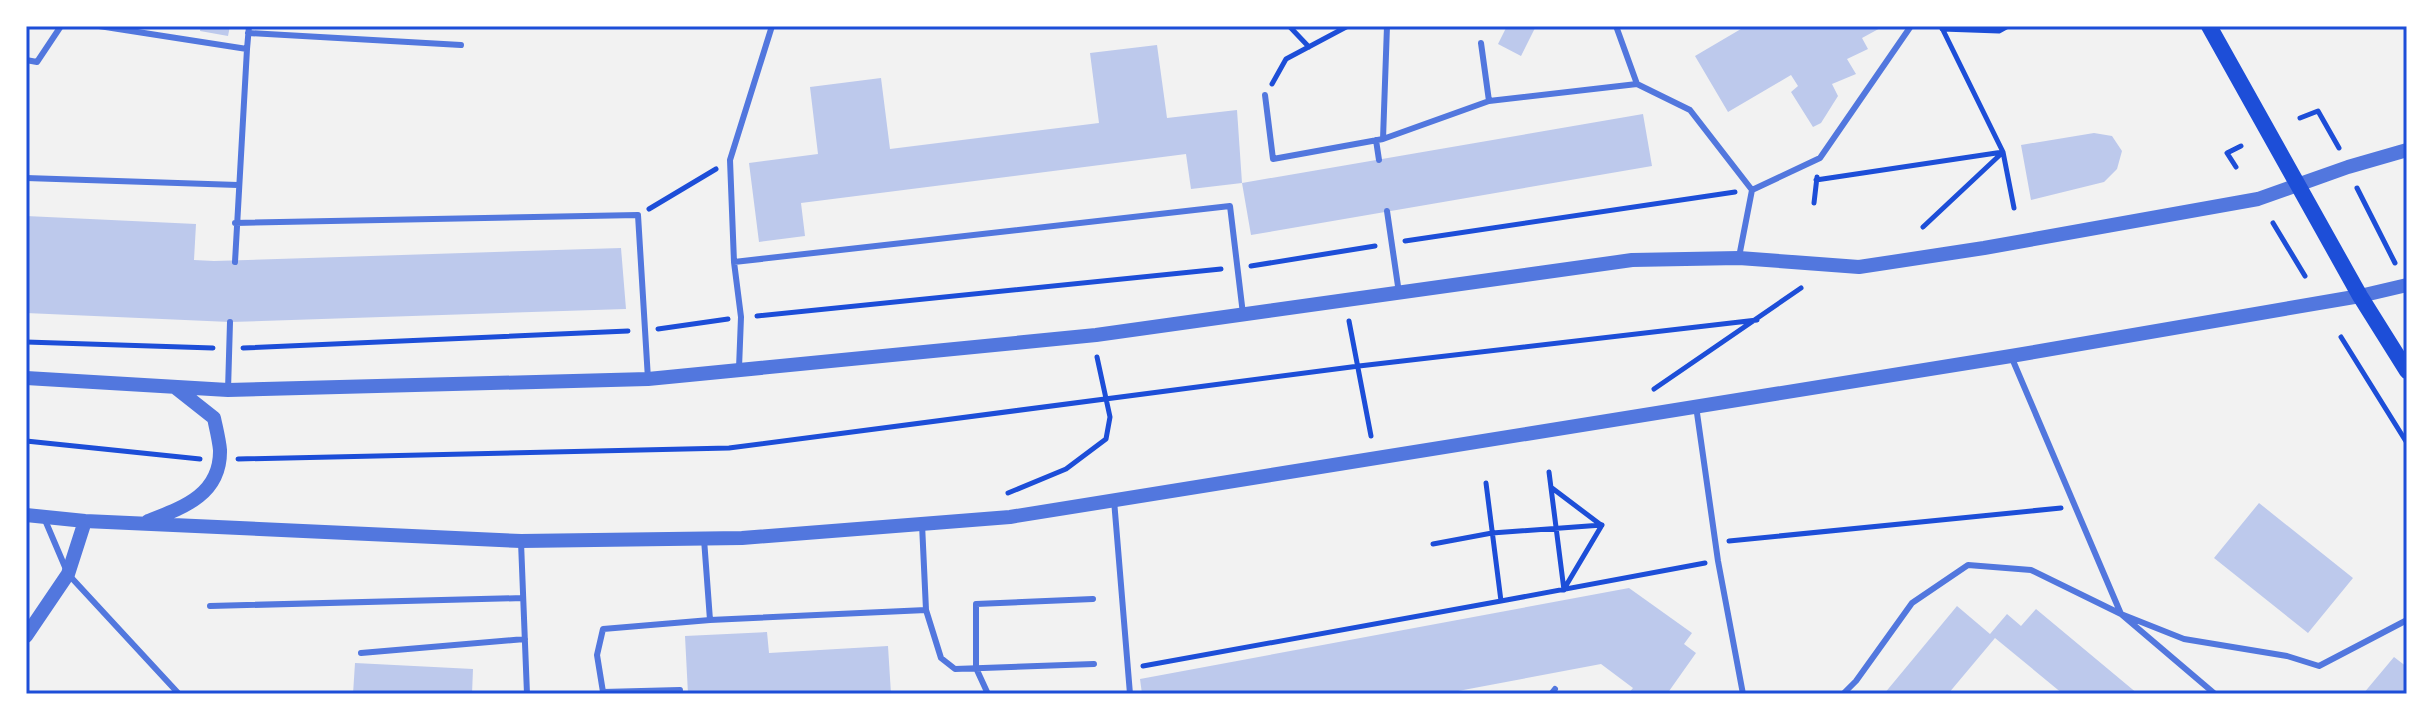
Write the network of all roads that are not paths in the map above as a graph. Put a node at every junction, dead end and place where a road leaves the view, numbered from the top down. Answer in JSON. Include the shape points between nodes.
{"nodes":[{"id":1,"x":61,"y":26,"type":"edge"},
{"id":2,"x":99,"y":26,"type":"edge"},
{"id":3,"x":772,"y":26,"type":"edge"},
{"id":4,"x":1387,"y":26,"type":"edge"},
{"id":5,"x":1616,"y":26,"type":"edge"},
{"id":6,"x":1911,"y":26,"type":"edge"},
{"id":7,"x":2209,"y":26,"type":"edge"},
{"id":8,"x":248,"y":29,"type":"edge"},
{"id":9,"x":1481,"y":43,"type":"dead end"},
{"id":10,"x":461,"y":45,"type":"dead end"},
{"id":11,"x":247,"y":49,"type":"junction"},
{"id":12,"x":26,"y":60,"type":"edge"},
{"id":13,"x":1637,"y":84,"type":"junction"},
{"id":14,"x":1265,"y":95,"type":"road end"},
{"id":15,"x":1489,"y":101,"type":"junction"},
{"id":16,"x":1380,"y":140,"type":"junction"},
{"id":17,"x":2407,"y":150,"type":"edge"},
{"id":18,"x":1379,"y":160,"type":"dead end"},
{"id":19,"x":26,"y":178,"type":"edge"},
{"id":20,"x":2300,"y":184,"type":"junction"},
{"id":21,"x":238,"y":185,"type":"junction"},
{"id":22,"x":1752,"y":190,"type":"junction"},
{"id":23,"x":1387,"y":211,"type":"dead end"},
{"id":24,"x":235,"y":223,"type":"junction"},
{"id":25,"x":1739,"y":258,"type":"junction"},
{"id":26,"x":235,"y":262,"type":"dead end"},
{"id":27,"x":734,"y":262,"type":"junction"},
{"id":28,"x":2407,"y":285,"type":"edge"},
{"id":29,"x":1399,"y":293,"type":"junction"},
{"id":30,"x":2360,"y":296,"type":"junction"},
{"id":31,"x":1243,"y":314,"type":"junction"},
{"id":32,"x":230,"y":322,"type":"dead end"},
{"id":33,"x":2011,"y":356,"type":"junction"},
{"id":34,"x":739,"y":371,"type":"junction"},
{"id":35,"x":2407,"y":371,"type":"edge"},
{"id":36,"x":26,"y":378,"type":"edge"},
{"id":37,"x":648,"y":379,"type":"junction"},
{"id":38,"x":176,"y":388,"type":"junction"},
{"id":39,"x":228,"y":390,"type":"junction"},
{"id":40,"x":1696,"y":406,"type":"junction"},
{"id":41,"x":1114,"y":500,"type":"junction"},
{"id":42,"x":26,"y":515,"type":"edge"},
{"id":43,"x":43,"y":517,"type":"junction"},
{"id":44,"x":85,"y":521,"type":"junction"},
{"id":45,"x":144,"y":523,"type":"junction"},
{"id":46,"x":922,"y":524,"type":"junction"},
{"id":47,"x":704,"y":539,"type":"junction"},
{"id":48,"x":521,"y":541,"type":"junction"},
{"id":49,"x":68,"y":574,"type":"junction"},
{"id":50,"x":523,"y":598,"type":"junction"},
{"id":51,"x":1093,"y":599,"type":"dead end"},
{"id":52,"x":210,"y":606,"type":"dead end"},
{"id":53,"x":926,"y":610,"type":"junction"},
{"id":54,"x":2121,"y":614,"type":"junction"},
{"id":55,"x":710,"y":620,"type":"junction"},
{"id":56,"x":2407,"y":620,"type":"edge"},
{"id":57,"x":26,"y":636,"type":"edge"},
{"id":58,"x":525,"y":639,"type":"junction"},
{"id":59,"x":361,"y":653,"type":"dead end"},
{"id":60,"x":1094,"y":664,"type":"dead end"},
{"id":61,"x":976,"y":668,"type":"junction"},
{"id":62,"x":680,"y":690,"type":"dead end"},
{"id":63,"x":179,"y":694,"type":"edge"},
{"id":64,"x":527,"y":694,"type":"edge"},
{"id":65,"x":988,"y":694,"type":"edge"},
{"id":66,"x":1130,"y":694,"type":"edge"},
{"id":67,"x":1743,"y":694,"type":"edge"},
{"id":68,"x":1843,"y":694,"type":"edge"},
{"id":69,"x":2215,"y":694,"type":"edge"}],
"edges":[{"from":1,"to":12,"type":"lane","via":[[37,62]]},
{"from":2,"to":11,"type":"lane"},
{"from":3,"to":27,"type":"lane","via":[[730,160]]},
{"from":4,"to":16,"type":"lane"},
{"from":5,"to":13,"type":"lane"},
{"from":6,"to":22,"type":"lane","via":[[1820,158]]},
{"from":7,"to":20,"type":"main road"},
{"from":8,"to":10,"type":"lane"},
{"from":8,"to":11,"type":"lane"},
{"from":9,"to":15,"type":"lane"},
{"from":11,"to":21,"type":"lane"},
{"from":13,"to":15,"type":"lane"},
{"from":13,"to":22,"type":"lane","via":[[1690,110]]},
{"from":14,"to":16,"type":"lane","via":[[1273,159]]},
{"from":15,"to":16,"type":"lane"},
{"from":16,"to":18,"type":"lane"},
{"from":17,"to":20,"type":"street"},
{"from":19,"to":21,"type":"lane"},
{"from":20,"to":25,"type":"street","via":[[2258,199],[1859,267]]},
{"from":20,"to":30,"type":"main road"},
{"from":21,"to":24,"type":"lane"},
{"from":22,"to":25,"type":"lane"},
{"from":23,"to":29,"type":"lane"},
{"from":24,"to":26,"type":"lane"},
{"from":24,"to":37,"type":"lane","via":[[638,215]]},
{"from":25,"to":29,"type":"street","via":[[1632,260]]},
{"from":27,"to":31,"type":"lane","via":[[1230,206]]},
{"from":27,"to":34,"type":"lane","via":[[741,317]]},
{"from":28,"to":30,"type":"street"},
{"from":29,"to":31,"type":"street"},
{"from":30,"to":33,"type":"street"},
{"from":30,"to":35,"type":"main road"},
{"from":31,"to":34,"type":"street","via":[[1096,335]]},
{"from":32,"to":39,"type":"lane"},
{"from":33,"to":40,"type":"street"},
{"from":33,"to":54,"type":"lane"},
{"from":34,"to":37,"type":"street"},
{"from":36,"to":38,"type":"street"},
{"from":37,"to":39,"type":"street"},
{"from":38,"to":39,"type":"street"},
{"from":38,"to":45,"type":"street","via":[[214,418],[218,461],[212,483],[192,504]]},
{"from":40,"to":41,"type":"street"},
{"from":40,"to":67,"type":"lane"},
{"from":41,"to":46,"type":"street"},
{"from":41,"to":66,"type":"lane"},
{"from":42,"to":43,"type":"street"},
{"from":43,"to":44,"type":"street"},
{"from":43,"to":49,"type":"lane"},
{"from":44,"to":45,"type":"street"},
{"from":44,"to":49,"type":"street"},
{"from":45,"to":48,"type":"street"},
{"from":46,"to":47,"type":"street"},
{"from":46,"to":53,"type":"lane"},
{"from":47,"to":48,"type":"street"},
{"from":47,"to":55,"type":"lane"},
{"from":48,"to":50,"type":"lane"},
{"from":49,"to":57,"type":"street"},
{"from":49,"to":63,"type":"lane"},
{"from":50,"to":52,"type":"lane"},
{"from":50,"to":58,"type":"lane"},
{"from":51,"to":61,"type":"lane","via":[[976,604]]},
{"from":53,"to":55,"type":"lane"},
{"from":53,"to":61,"type":"lane","via":[[941,658],[955,669]]},
{"from":54,"to":56,"type":"lane","via":[[2184,639],[2319,666]]},
{"from":54,"to":68,"type":"lane","via":[[2031,570],[1968,565],[1912,603]]},
{"from":54,"to":69,"type":"lane"},
{"from":55,"to":62,"type":"lane","via":[[603,629],[597,655],[603,692]]},
{"from":58,"to":59,"type":"lane"},
{"from":58,"to":64,"type":"lane"},
{"from":60,"to":61,"type":"lane"},
{"from":61,"to":65,"type":"lane"}]}
